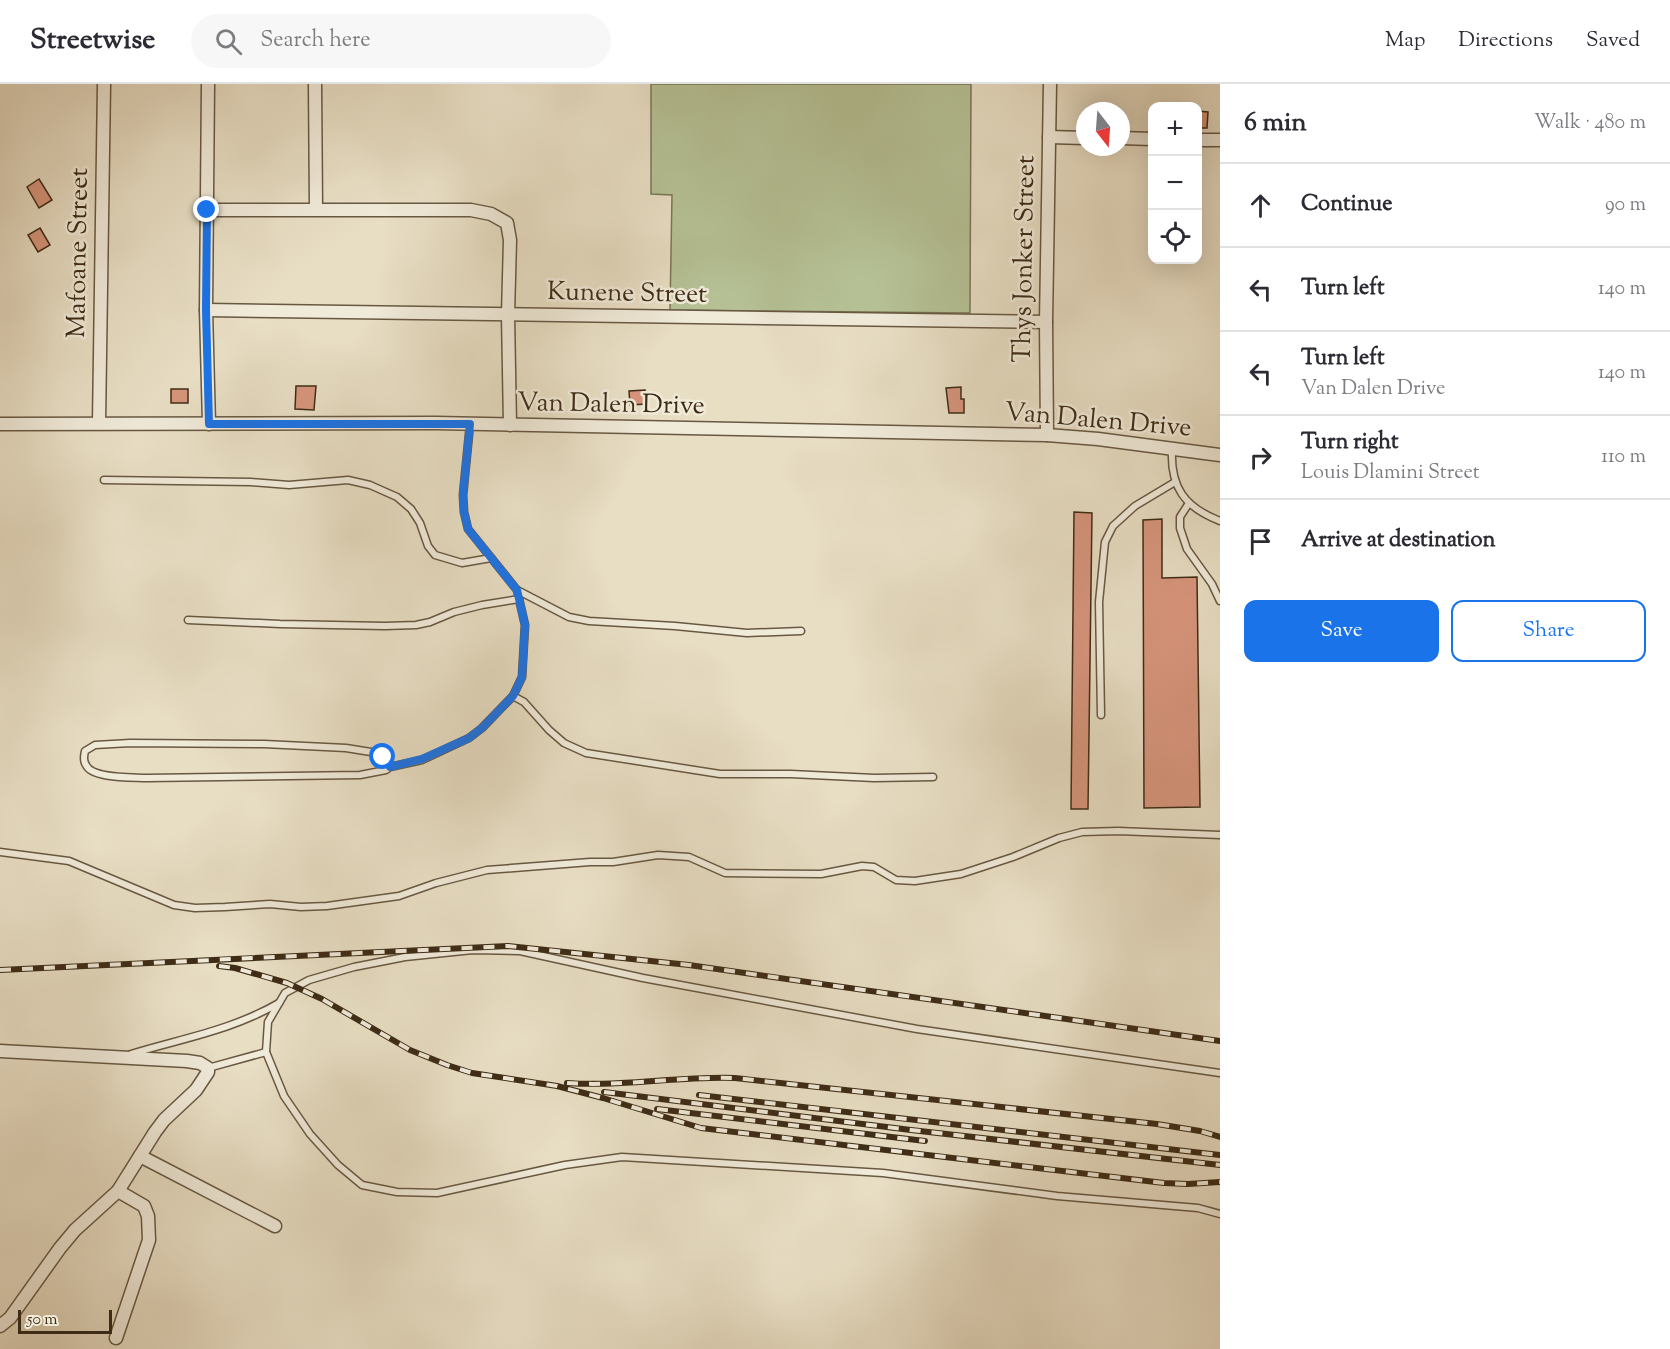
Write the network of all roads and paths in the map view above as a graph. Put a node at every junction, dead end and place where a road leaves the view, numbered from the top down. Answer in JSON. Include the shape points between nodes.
{"nodes":[{"id":1,"x":104,"y":84,"type":"edge"},
{"id":2,"x":208,"y":84,"type":"edge"},
{"id":3,"x":315,"y":84,"type":"edge"},
{"id":4,"x":1050,"y":84,"type":"edge"},
{"id":5,"x":1049,"y":137,"type":"junction"},
{"id":6,"x":1076,"y":138,"type":"edge"},
{"id":7,"x":1130,"y":138,"type":"edge"},
{"id":8,"x":1148,"y":139,"type":"edge"},
{"id":9,"x":1202,"y":140,"type":"edge"},
{"id":10,"x":1220,"y":140,"type":"edge"},
{"id":11,"x":316,"y":209,"type":"junction"},
{"id":12,"x":207,"y":210,"type":"junction"},
{"id":13,"x":206,"y":310,"type":"junction"},
{"id":14,"x":508,"y":315,"type":"junction"},
{"id":15,"x":1046,"y":322,"type":"junction"},
{"id":16,"x":99,"y":423,"type":"junction"},
{"id":17,"x":0,"y":424,"type":"edge"},
{"id":18,"x":209,"y":424,"type":"junction"},
{"id":19,"x":470,"y":424,"type":"junction"},
{"id":20,"x":510,"y":425,"type":"junction"},
{"id":21,"x":1047,"y":435,"type":"junction"},
{"id":22,"x":1172,"y":448,"type":"junction"},
{"id":23,"x":1220,"y":454,"type":"edge"},
{"id":24,"x":104,"y":480,"type":"dead end"},
{"id":25,"x":1175,"y":482,"type":"junction"},
{"id":26,"x":1189,"y":503,"type":"junction"},
{"id":27,"x":1220,"y":521,"type":"edge"},
{"id":28,"x":491,"y":558,"type":"junction"},
{"id":29,"x":517,"y":590,"type":"junction"},
{"id":30,"x":519,"y":599,"type":"junction"},
{"id":31,"x":1220,"y":601,"type":"edge"},
{"id":32,"x":188,"y":620,"type":"dead end"},
{"id":33,"x":801,"y":631,"type":"dead end"},
{"id":34,"x":513,"y":696,"type":"junction"},
{"id":35,"x":1101,"y":715,"type":"dead end"},
{"id":36,"x":390,"y":767,"type":"junction"},
{"id":37,"x":933,"y":777,"type":"dead end"},
{"id":38,"x":1220,"y":835,"type":"edge"},
{"id":39,"x":0,"y":852,"type":"edge"},
{"id":40,"x":280,"y":1003,"type":"junction"},
{"id":41,"x":2,"y":1049,"type":"edge"},
{"id":42,"x":266,"y":1052,"type":"junction"},
{"id":43,"x":121,"y":1057,"type":"junction"},
{"id":44,"x":208,"y":1068,"type":"junction"},
{"id":45,"x":1220,"y":1072,"type":"edge"},
{"id":46,"x":140,"y":1156,"type":"junction"},
{"id":47,"x":118,"y":1191,"type":"junction"},
{"id":48,"x":1220,"y":1214,"type":"edge"},
{"id":49,"x":275,"y":1226,"type":"dead end"},
{"id":50,"x":0,"y":1326,"type":"edge"},
{"id":51,"x":116,"y":1338,"type":"dead end"}],
"edges":[{"from":1,"to":16,"type":"street","name":"Mafoane Street"},
{"from":2,"to":12,"type":"street"},
{"from":3,"to":11,"type":"street"},
{"from":4,"to":5,"type":"street","name":"Thys Jonker Street"},
{"from":5,"to":6,"type":"street"},
{"from":5,"to":15,"type":"street","name":"Thys Jonker Street"},
{"from":7,"to":8,"type":"street"},
{"from":9,"to":10,"type":"street"},
{"from":11,"to":12,"type":"street"},
{"from":11,"to":14,"type":"street","via":[[471,210],[491,214],[507,223],[510,240]]},
{"from":12,"to":13,"type":"street"},
{"from":13,"to":14,"type":"street","name":"Kunene Street"},
{"from":13,"to":18,"type":"street"},
{"from":14,"to":15,"type":"street","name":"Kunene Street"},
{"from":14,"to":20,"type":"street"},
{"from":15,"to":21,"type":"street","name":"Thys Jonker Street"},
{"from":16,"to":17,"type":"street","name":"Van Dalen Drive"},
{"from":16,"to":18,"type":"street","name":"Van Dalen Drive"},
{"from":18,"to":19,"type":"street","name":"Van Dalen Drive"},
{"from":19,"to":20,"type":"street","name":"Van Dalen Drive"},
{"from":19,"to":28,"type":"lane","via":[[464,512],[468,529]]},
{"from":20,"to":21,"type":"street","name":"Van Dalen Drive"},
{"from":21,"to":22,"type":"street","name":"Van Dalen Drive"},
{"from":22,"to":23,"type":"street","name":"Van Dalen Drive"},
{"from":22,"to":25,"type":"lane"},
{"from":24,"to":28,"type":"lane","via":[[289,485],[348,480],[397,496],[411,509],[435,555],[462,563]]},
{"from":25,"to":26,"type":"lane","via":[[1182,498]]},
{"from":25,"to":35,"type":"lane","via":[[1135,506],[1113,526],[1105,542],[1099,610]]},
{"from":26,"to":27,"type":"lane"},
{"from":26,"to":31,"type":"lane","via":[[1180,517],[1180,528],[1187,549]]},
{"from":28,"to":29,"type":"lane"},
{"from":29,"to":30,"type":"lane"},
{"from":29,"to":33,"type":"lane","via":[[570,617],[589,621],[747,633]]},
{"from":30,"to":32,"type":"lane","via":[[454,612],[417,625]]},
{"from":30,"to":34,"type":"lane","via":[[525,625],[522,677]]},
{"from":34,"to":36,"type":"lane","via":[[469,738],[422,759]]},
{"from":34,"to":37,"type":"lane","via":[[524,702],[564,743],[585,753],[720,774]]},
{"from":36,"to":36,"type":"lane","via":[[360,775],[147,778],[92,772],[84,758],[85,750],[95,745],[264,744],[346,747],[383,757]]},
{"from":38,"to":39,"type":"lane","via":[[1092,831],[1059,838],[961,874],[915,882],[896,880],[874,867],[862,866],[821,874],[725,873],[688,857],[658,855],[613,862],[487,870],[399,896],[301,908],[270,904],[174,905],[69,861]]},
{"from":40,"to":42,"type":"lane","via":[[268,1022]]},
{"from":40,"to":43,"type":"lane","via":[[231,1027]]},
{"from":40,"to":45,"type":"lane","via":[[285,993],[309,980],[354,967],[473,950],[520,951],[917,1029]]},
{"from":41,"to":43,"type":"street"},
{"from":42,"to":44,"type":"lane"},
{"from":42,"to":48,"type":"lane","via":[[284,1096],[338,1165],[362,1185],[397,1192],[437,1193],[565,1165],[622,1157],[883,1173],[1057,1196],[1198,1208]]},
{"from":43,"to":44,"type":"street","via":[[187,1061]]},
{"from":44,"to":46,"type":"street","via":[[196,1090],[164,1120]]},
{"from":46,"to":47,"type":"street"},
{"from":46,"to":49,"type":"street"},
{"from":47,"to":50,"type":"street","via":[[68,1239]]},
{"from":47,"to":51,"type":"street","via":[[144,1206],[149,1240]]}]}
